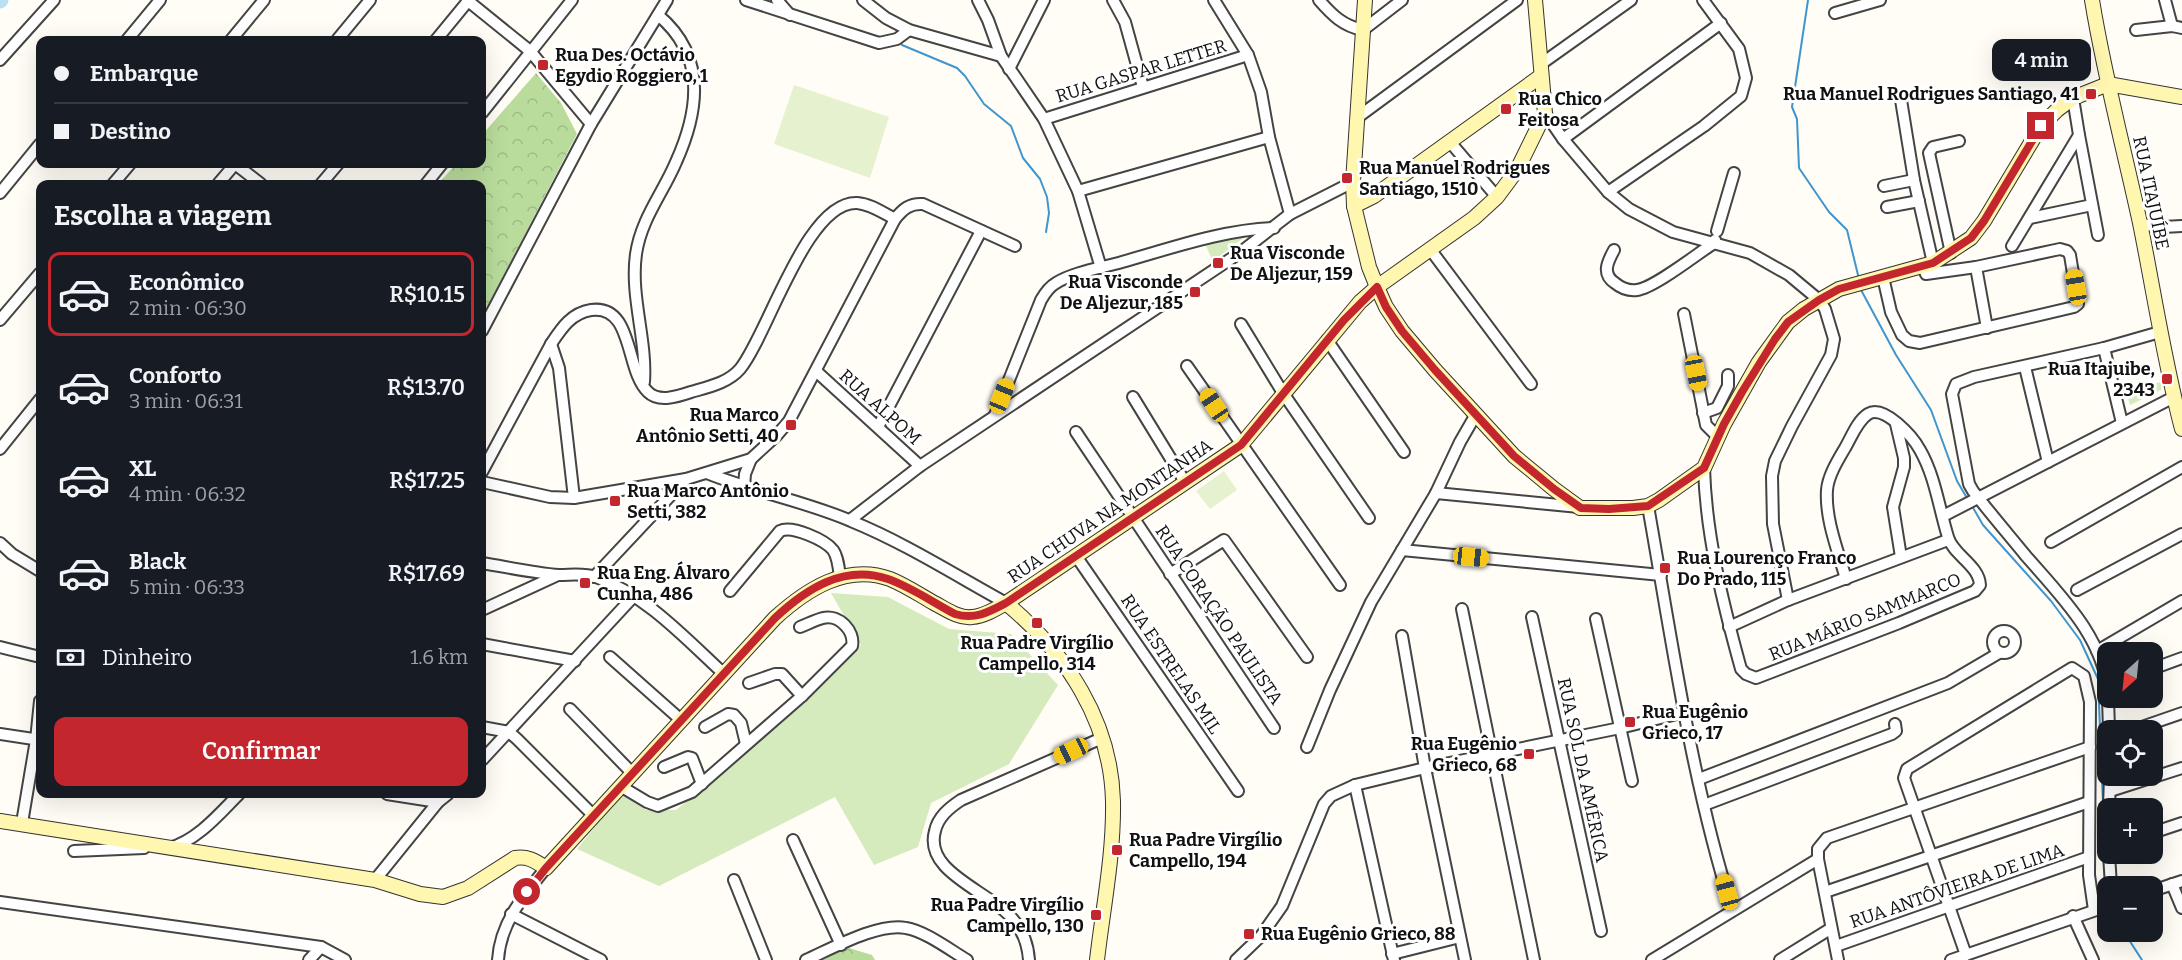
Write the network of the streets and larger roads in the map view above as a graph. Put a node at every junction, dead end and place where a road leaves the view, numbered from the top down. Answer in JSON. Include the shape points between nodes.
{"nodes":[{"id":1,"x":54,"y":0,"type":"edge"},
{"id":2,"x":160,"y":0,"type":"edge"},
{"id":3,"x":264,"y":0,"type":"edge"},
{"id":4,"x":370,"y":0,"type":"edge"},
{"id":5,"x":468,"y":0,"type":"edge"},
{"id":6,"x":572,"y":0,"type":"edge"},
{"id":7,"x":667,"y":0,"type":"edge"},
{"id":8,"x":746,"y":0,"type":"edge"},
{"id":9,"x":777,"y":0,"type":"edge"},
{"id":10,"x":863,"y":0,"type":"edge"},
{"id":11,"x":978,"y":0,"type":"edge"},
{"id":12,"x":1044,"y":0,"type":"edge"},
{"id":13,"x":1113,"y":0,"type":"edge"},
{"id":14,"x":1214,"y":0,"type":"edge"},
{"id":15,"x":1319,"y":0,"type":"edge"},
{"id":16,"x":1365,"y":0,"type":"edge"},
{"id":17,"x":1402,"y":0,"type":"edge"},
{"id":18,"x":1517,"y":0,"type":"edge"},
{"id":19,"x":1534,"y":0,"type":"edge"},
{"id":20,"x":1631,"y":0,"type":"edge"},
{"id":21,"x":1703,"y":0,"type":"edge"},
{"id":22,"x":1880,"y":0,"type":"edge"},
{"id":23,"x":2092,"y":0,"type":"edge"},
{"id":24,"x":2165,"y":0,"type":"edge"},
{"id":25,"x":1835,"y":13,"type":"dead end"},
{"id":26,"x":658,"y":15,"type":"junction"},
{"id":27,"x":790,"y":15,"type":"junction"},
{"id":28,"x":1721,"y":23,"type":"junction"},
{"id":29,"x":2177,"y":27,"type":"edge"},
{"id":30,"x":909,"y":30,"type":"junction"},
{"id":31,"x":1364,"y":30,"type":"junction"},
{"id":32,"x":2136,"y":30,"type":"dead end"},
{"id":33,"x":130,"y":36,"type":"edge"},
{"id":34,"x":234,"y":36,"type":"edge"},
{"id":35,"x":340,"y":36,"type":"edge"},
{"id":36,"x":439,"y":36,"type":"edge"},
{"id":37,"x":530,"y":51,"type":"junction"},
{"id":38,"x":1248,"y":55,"type":"junction"},
{"id":39,"x":1001,"y":56,"type":"junction"},
{"id":40,"x":0,"y":60,"type":"edge"},
{"id":41,"x":1009,"y":69,"type":"junction"},
{"id":42,"x":1541,"y":70,"type":"junction"},
{"id":43,"x":2108,"y":84,"type":"junction"},
{"id":44,"x":1143,"y":87,"type":"junction"},
{"id":45,"x":2182,"y":97,"type":"edge"},
{"id":46,"x":2073,"y":98,"type":"junction"},
{"id":47,"x":1901,"y":100,"type":"dead end"},
{"id":48,"x":486,"y":108,"type":"edge"},
{"id":49,"x":1545,"y":113,"type":"junction"},
{"id":50,"x":1358,"y":117,"type":"junction"},
{"id":51,"x":1044,"y":119,"type":"junction"},
{"id":52,"x":591,"y":124,"type":"junction"},
{"id":53,"x":2079,"y":135,"type":"junction"},
{"id":54,"x":1269,"y":137,"type":"junction"},
{"id":55,"x":1563,"y":139,"type":"junction"},
{"id":56,"x":1959,"y":141,"type":"dead end"},
{"id":57,"x":1450,"y":142,"type":"junction"},
{"id":58,"x":36,"y":149,"type":"edge"},
{"id":59,"x":127,"y":168,"type":"edge"},
{"id":60,"x":232,"y":168,"type":"edge"},
{"id":61,"x":240,"y":168,"type":"edge"},
{"id":62,"x":335,"y":168,"type":"edge"},
{"id":63,"x":439,"y":168,"type":"edge"},
{"id":64,"x":1734,"y":173,"type":"dead end"},
{"id":65,"x":116,"y":180,"type":"edge"},
{"id":66,"x":221,"y":180,"type":"edge"},
{"id":67,"x":256,"y":180,"type":"edge"},
{"id":68,"x":324,"y":180,"type":"edge"},
{"id":69,"x":429,"y":180,"type":"edge"},
{"id":70,"x":1914,"y":180,"type":"junction"},
{"id":71,"x":1353,"y":182,"type":"junction"},
{"id":72,"x":1884,"y":186,"type":"dead end"},
{"id":73,"x":1078,"y":191,"type":"junction"},
{"id":74,"x":1608,"y":192,"type":"junction"},
{"id":75,"x":0,"y":193,"type":"edge"},
{"id":76,"x":1497,"y":197,"type":"junction"},
{"id":77,"x":1919,"y":201,"type":"junction"},
{"id":78,"x":1354,"y":206,"type":"junction"},
{"id":79,"x":2092,"y":206,"type":"junction"},
{"id":80,"x":1887,"y":207,"type":"dead end"},
{"id":81,"x":1290,"y":214,"type":"junction"},
{"id":82,"x":2030,"y":218,"type":"junction"},
{"id":83,"x":895,"y":219,"type":"junction"},
{"id":84,"x":2140,"y":224,"type":"junction"},
{"id":85,"x":2182,"y":226,"type":"edge"},
{"id":86,"x":1274,"y":228,"type":"junction"},
{"id":87,"x":981,"y":231,"type":"junction"},
{"id":88,"x":2098,"y":235,"type":"dead end"},
{"id":89,"x":1716,"y":237,"type":"junction"},
{"id":90,"x":1015,"y":246,"type":"dead end"},
{"id":91,"x":2012,"y":246,"type":"dead end"},
{"id":92,"x":1430,"y":249,"type":"junction"},
{"id":93,"x":1614,"y":250,"type":"dead end"},
{"id":94,"x":1950,"y":253,"type":"junction"},
{"id":95,"x":1928,"y":265,"type":"junction"},
{"id":96,"x":1976,"y":267,"type":"junction"},
{"id":97,"x":1101,"y":268,"type":"junction"},
{"id":98,"x":36,"y":278,"type":"edge"},
{"id":99,"x":1879,"y":278,"type":"junction"},
{"id":100,"x":1377,"y":287,"type":"junction"},
{"id":101,"x":1819,"y":300,"type":"junction"},
{"id":102,"x":1684,"y":314,"type":"dead end"},
{"id":103,"x":0,"y":320,"type":"edge"},
{"id":104,"x":486,"y":323,"type":"edge"},
{"id":105,"x":1241,"y":324,"type":"dead end"},
{"id":106,"x":1987,"y":328,"type":"junction"},
{"id":107,"x":2160,"y":332,"type":"junction"},
{"id":108,"x":1327,"y":340,"type":"junction"},
{"id":109,"x":551,"y":345,"type":"junction"},
{"id":110,"x":2104,"y":348,"type":"junction"},
{"id":111,"x":1187,"y":366,"type":"dead end"},
{"id":112,"x":2025,"y":367,"type":"junction"},
{"id":113,"x":817,"y":372,"type":"junction"},
{"id":114,"x":1728,"y":375,"type":"dead end"},
{"id":115,"x":1531,"y":384,"type":"dead end"},
{"id":116,"x":646,"y":389,"type":"junction"},
{"id":117,"x":1283,"y":393,"type":"junction"},
{"id":118,"x":1133,"y":397,"type":"dead end"},
{"id":119,"x":2174,"y":397,"type":"junction"},
{"id":120,"x":36,"y":404,"type":"edge"},
{"id":121,"x":1703,"y":413,"type":"junction"},
{"id":122,"x":994,"y":416,"type":"junction"},
{"id":123,"x":1475,"y":416,"type":"junction"},
{"id":124,"x":1892,"y":420,"type":"junction"},
{"id":125,"x":2122,"y":423,"type":"junction"},
{"id":126,"x":878,"y":427,"type":"junction"},
{"id":127,"x":2182,"y":429,"type":"edge"},
{"id":128,"x":1076,"y":432,"type":"dead end"},
{"id":129,"x":1718,"y":437,"type":"junction"},
{"id":130,"x":1241,"y":445,"type":"junction"},
{"id":131,"x":0,"y":449,"type":"edge"},
{"id":132,"x":1404,"y":452,"type":"dead end"},
{"id":133,"x":751,"y":459,"type":"junction"},
{"id":134,"x":2048,"y":462,"type":"junction"},
{"id":135,"x":486,"y":465,"type":"edge"},
{"id":136,"x":920,"y":466,"type":"junction"},
{"id":137,"x":2182,"y":467,"type":"edge"},
{"id":138,"x":1704,"y":468,"type":"junction"},
{"id":139,"x":707,"y":473,"type":"junction"},
{"id":140,"x":686,"y":479,"type":"junction"},
{"id":141,"x":1185,"y":482,"type":"junction"},
{"id":142,"x":486,"y":483,"type":"edge"},
{"id":143,"x":744,"y":487,"type":"junction"},
{"id":144,"x":1436,"y":493,"type":"junction"},
{"id":145,"x":574,"y":498,"type":"junction"},
{"id":146,"x":1975,"y":500,"type":"junction"},
{"id":147,"x":1648,"y":506,"type":"junction"},
{"id":148,"x":1581,"y":508,"type":"junction"},
{"id":149,"x":1943,"y":516,"type":"junction"},
{"id":150,"x":1133,"y":517,"type":"junction"},
{"id":151,"x":1369,"y":518,"type":"dead end"},
{"id":152,"x":850,"y":520,"type":"junction"},
{"id":153,"x":2182,"y":534,"type":"edge"},
{"id":154,"x":1948,"y":540,"type":"junction"},
{"id":155,"x":2051,"y":542,"type":"dead end"},
{"id":156,"x":0,"y":543,"type":"edge"},
{"id":157,"x":1402,"y":550,"type":"junction"},
{"id":158,"x":1076,"y":556,"type":"junction"},
{"id":159,"x":1901,"y":556,"type":"junction"},
{"id":160,"x":486,"y":564,"type":"edge"},
{"id":161,"x":36,"y":569,"type":"edge"},
{"id":162,"x":1170,"y":574,"type":"junction"},
{"id":163,"x":559,"y":575,"type":"junction"},
{"id":164,"x":1661,"y":576,"type":"junction"},
{"id":165,"x":594,"y":577,"type":"junction"},
{"id":166,"x":840,"y":578,"type":"junction"},
{"id":167,"x":1846,"y":579,"type":"junction"},
{"id":168,"x":1340,"y":585,"type":"dead end"},
{"id":169,"x":2077,"y":590,"type":"dead end"},
{"id":170,"x":730,"y":591,"type":"dead end"},
{"id":171,"x":633,"y":597,"type":"junction"},
{"id":172,"x":1788,"y":600,"type":"junction"},
{"id":173,"x":2182,"y":601,"type":"edge"},
{"id":174,"x":1006,"y":603,"type":"junction"},
{"id":175,"x":486,"y":608,"type":"edge"},
{"id":176,"x":1462,"y":609,"type":"dead end"},
{"id":177,"x":1532,"y":617,"type":"dead end"},
{"id":178,"x":1596,"y":619,"type":"dead end"},
{"id":179,"x":800,"y":627,"type":"dead end"},
{"id":180,"x":1729,"y":627,"type":"junction"},
{"id":181,"x":1402,"y":636,"type":"dead end"},
{"id":182,"x":2112,"y":642,"type":"edge"},
{"id":183,"x":486,"y":645,"type":"edge"},
{"id":184,"x":0,"y":647,"type":"edge"},
{"id":185,"x":2097,"y":651,"type":"edge"},
{"id":186,"x":1999,"y":653,"type":"dead end"},
{"id":187,"x":36,"y":656,"type":"edge"},
{"id":188,"x":610,"y":657,"type":"dead end"},
{"id":189,"x":1307,"y":657,"type":"dead end"},
{"id":190,"x":2182,"y":658,"type":"edge"},
{"id":191,"x":575,"y":660,"type":"junction"},
{"id":192,"x":2163,"y":665,"type":"edge"},
{"id":193,"x":724,"y":674,"type":"junction"},
{"id":194,"x":749,"y":683,"type":"dead end"},
{"id":195,"x":802,"y":696,"type":"junction"},
{"id":196,"x":570,"y":709,"type":"dead end"},
{"id":197,"x":1685,"y":712,"type":"junction"},
{"id":198,"x":2182,"y":713,"type":"edge"},
{"id":199,"x":681,"y":720,"type":"junction"},
{"id":200,"x":2162,"y":720,"type":"edge"},
{"id":201,"x":741,"y":723,"type":"junction"},
{"id":202,"x":1895,"y":724,"type":"dead end"},
{"id":203,"x":705,"y":727,"type":"dead end"},
{"id":204,"x":486,"y":728,"type":"edge"},
{"id":205,"x":1274,"y":728,"type":"dead end"},
{"id":206,"x":1620,"y":728,"type":"junction"},
{"id":207,"x":508,"y":732,"type":"junction"},
{"id":208,"x":760,"y":732,"type":"junction"},
{"id":209,"x":0,"y":734,"type":"edge"},
{"id":210,"x":1102,"y":738,"type":"junction"},
{"id":211,"x":36,"y":740,"type":"edge"},
{"id":212,"x":1559,"y":740,"type":"junction"},
{"id":213,"x":747,"y":744,"type":"junction"},
{"id":214,"x":1307,"y":747,"type":"dead end"},
{"id":215,"x":2090,"y":747,"type":"junction"},
{"id":216,"x":36,"y":750,"type":"edge"},
{"id":217,"x":1491,"y":755,"type":"junction"},
{"id":218,"x":486,"y":756,"type":"edge"},
{"id":219,"x":664,"y":767,"type":"dead end"},
{"id":220,"x":1425,"y":768,"type":"junction"},
{"id":221,"x":2182,"y":768,"type":"edge"},
{"id":222,"x":633,"y":774,"type":"junction"},
{"id":223,"x":1699,"y":779,"type":"junction"},
{"id":224,"x":1632,"y":781,"type":"dead end"},
{"id":225,"x":702,"y":784,"type":"junction"},
{"id":226,"x":1355,"y":785,"type":"junction"},
{"id":227,"x":2110,"y":786,"type":"edge"},
{"id":228,"x":622,"y":787,"type":"junction"},
{"id":229,"x":1238,"y":791,"type":"dead end"},
{"id":230,"x":2110,"y":791,"type":"junction"},
{"id":231,"x":235,"y":798,"type":"edge"},
{"id":232,"x":412,"y":798,"type":"edge"},
{"id":233,"x":443,"y":798,"type":"edge"},
{"id":234,"x":2110,"y":798,"type":"edge"},
{"id":235,"x":438,"y":802,"type":"junction"},
{"id":236,"x":2089,"y":802,"type":"junction"},
{"id":237,"x":1704,"y":805,"type":"junction"},
{"id":238,"x":1915,"y":807,"type":"junction"},
{"id":239,"x":0,"y":813,"type":"edge"},
{"id":240,"x":594,"y":816,"type":"junction"},
{"id":241,"x":22,"y":817,"type":"junction"},
{"id":242,"x":0,"y":821,"type":"edge"},
{"id":243,"x":2182,"y":823,"type":"edge"},
{"id":244,"x":2163,"y":829,"type":"edge"},
{"id":245,"x":793,"y":840,"type":"dead end"},
{"id":246,"x":184,"y":842,"type":"junction"},
{"id":247,"x":171,"y":848,"type":"junction"},
{"id":248,"x":74,"y":851,"type":"dead end"},
{"id":249,"x":1932,"y":856,"type":"junction"},
{"id":250,"x":2089,"y":857,"type":"junction"},
{"id":251,"x":1818,"y":859,"type":"junction"},
{"id":252,"x":546,"y":868,"type":"junction"},
{"id":253,"x":378,"y":878,"type":"junction"},
{"id":254,"x":734,"y":880,"type":"dead end"},
{"id":255,"x":2177,"y":883,"type":"edge"},
{"id":256,"x":1826,"y":892,"type":"junction"},
{"id":257,"x":0,"y":902,"type":"edge"},
{"id":258,"x":1949,"y":906,"type":"junction"},
{"id":259,"x":2182,"y":908,"type":"edge"},
{"id":260,"x":1732,"y":909,"type":"junction"},
{"id":261,"x":2095,"y":909,"type":"joint"},
{"id":262,"x":511,"y":914,"type":"junction"},
{"id":263,"x":2073,"y":916,"type":"junction"},
{"id":264,"x":1830,"y":929,"type":"junction"},
{"id":265,"x":1601,"y":931,"type":"dead end"},
{"id":266,"x":1460,"y":937,"type":"junction"},
{"id":267,"x":841,"y":945,"type":"junction"},
{"id":268,"x":1836,"y":946,"type":"junction"},
{"id":269,"x":321,"y":947,"type":"junction"},
{"id":270,"x":1966,"y":955,"type":"junction"},
{"id":271,"x":1393,"y":957,"type":"edge"},
{"id":272,"x":309,"y":960,"type":"edge"},
{"id":273,"x":345,"y":960,"type":"edge"},
{"id":274,"x":498,"y":960,"type":"edge"},
{"id":275,"x":601,"y":960,"type":"edge"},
{"id":276,"x":766,"y":960,"type":"edge"},
{"id":277,"x":806,"y":960,"type":"edge"},
{"id":278,"x":967,"y":960,"type":"edge"},
{"id":279,"x":1029,"y":960,"type":"edge"},
{"id":280,"x":1097,"y":960,"type":"edge"},
{"id":281,"x":1236,"y":960,"type":"edge"},
{"id":282,"x":1465,"y":960,"type":"edge"},
{"id":283,"x":1534,"y":960,"type":"edge"},
{"id":284,"x":1652,"y":960,"type":"edge"},
{"id":285,"x":1780,"y":960,"type":"edge"},
{"id":286,"x":1838,"y":960,"type":"edge"},
{"id":287,"x":1951,"y":960,"type":"edge"},
{"id":288,"x":2093,"y":960,"type":"edge"}],
"edges":[{"from":1,"to":40,"type":"street"},
{"from":2,"to":33,"type":"street"},
{"from":3,"to":34,"type":"street"},
{"from":4,"to":35,"type":"street"},
{"from":5,"to":36,"type":"street"},
{"from":5,"to":37,"type":"street"},
{"from":6,"to":37,"type":"street"},
{"from":7,"to":26,"type":"street"},
{"from":8,"to":27,"type":"street"},
{"from":9,"to":27,"type":"street"},
{"from":10,"to":30,"type":"street"},
{"from":11,"to":39,"type":"street"},
{"from":12,"to":41,"type":"street"},
{"from":13,"to":44,"type":"street","via":[[1125,22]]},
{"from":14,"to":38,"type":"street"},
{"from":15,"to":31,"type":"street","via":[[1342,22]]},
{"from":16,"to":31,"type":"street"},
{"from":17,"to":31,"type":"street"},
{"from":18,"to":50,"type":"street"},
{"from":19,"to":42,"type":"street"},
{"from":20,"to":42,"type":"street"},
{"from":21,"to":28,"type":"street"},
{"from":22,"to":25,"type":"street"},
{"from":23,"to":43,"type":"street","name":"RUA ITAJUÍBE"},
{"from":24,"to":29,"type":"street"},
{"from":26,"to":52,"type":"street"},
{"from":26,"to":116,"type":"street","via":[[684,45],[692,67],[694,93],[689,127],[676,163],[653,205],[636,252],[634,274]]},
{"from":27,"to":30,"type":"street","via":[[879,43],[897,39]]},
{"from":28,"to":55,"type":"street"},
{"from":28,"to":74,"type":"street","via":[[1739,49],[1746,78],[1741,96]]},
{"from":29,"to":32,"type":"street"},
{"from":30,"to":39,"type":"street"},
{"from":31,"to":50,"type":"street"},
{"from":37,"to":48,"type":"street"},
{"from":37,"to":52,"type":"street"},
{"from":38,"to":44,"type":"street","name":"RUA GASPAR LETTER"},
{"from":38,"to":54,"type":"street","via":[[1261,92]]},
{"from":39,"to":41,"type":"street"},
{"from":41,"to":51,"type":"street"},
{"from":42,"to":49,"type":"street"},
{"from":42,"to":57,"type":"street"},
{"from":43,"to":45,"type":"street"},
{"from":43,"to":46,"type":"street"},
{"from":43,"to":84,"type":"street","name":"RUA ITAJUÍBE"},
{"from":44,"to":51,"type":"street","name":"RUA GASPAR LETTER"},
{"from":46,"to":53,"type":"street"},
{"from":46,"to":94,"type":"street","via":[[2041,126],[1984,221],[1971,238]]},
{"from":47,"to":70,"type":"street"},
{"from":49,"to":55,"type":"street"},
{"from":49,"to":76,"type":"street","name":"RUA CHUVA NA MONTANHA","via":[[1517,170]]},
{"from":50,"to":71,"type":"street"},
{"from":51,"to":73,"type":"street"},
{"from":52,"to":104,"type":"street"},
{"from":53,"to":79,"type":"street"},
{"from":53,"to":82,"type":"street"},
{"from":54,"to":73,"type":"street"},
{"from":54,"to":81,"type":"street"},
{"from":55,"to":74,"type":"street"},
{"from":56,"to":94,"type":"street","via":[[1933,147],[1929,153]]},
{"from":57,"to":76,"type":"street"},
{"from":57,"to":78,"type":"street"},
{"from":58,"to":75,"type":"street"},
{"from":59,"to":65,"type":"street"},
{"from":60,"to":66,"type":"street"},
{"from":61,"to":67,"type":"street"},
{"from":62,"to":68,"type":"street"},
{"from":63,"to":69,"type":"street"},
{"from":64,"to":89,"type":"street"},
{"from":70,"to":72,"type":"street"},
{"from":70,"to":77,"type":"street"},
{"from":71,"to":78,"type":"street"},
{"from":71,"to":81,"type":"street"},
{"from":73,"to":97,"type":"street"},
{"from":74,"to":89,"type":"street","via":[[1629,209],[1673,232]]},
{"from":76,"to":92,"type":"street","name":"RUA CHUVA NA MONTANHA"},
{"from":77,"to":80,"type":"street"},
{"from":77,"to":95,"type":"street"},
{"from":78,"to":100,"type":"street"},
{"from":79,"to":82,"type":"street"},
{"from":79,"to":88,"type":"street"},
{"from":81,"to":86,"type":"street"},
{"from":82,"to":91,"type":"street"},
{"from":83,"to":87,"type":"street","via":[[916,203]]},
{"from":83,"to":113,"type":"street"},
{"from":83,"to":116,"type":"street","via":[[855,203],[832,213],[798,256],[739,370],[728,379],[679,396],[659,398]]},
{"from":84,"to":85,"type":"street"},
{"from":84,"to":107,"type":"street","name":"RUA ITAJUÍBE"},
{"from":86,"to":97,"type":"street","via":[[1245,229]]},
{"from":86,"to":122,"type":"street"},
{"from":87,"to":90,"type":"street"},
{"from":87,"to":126,"type":"street"},
{"from":89,"to":93,"type":"street","via":[[1639,290],[1621,287],[1608,276],[1607,263]]},
{"from":89,"to":101,"type":"street","via":[[1770,263]]},
{"from":92,"to":100,"type":"street","name":"RUA CHUVA NA MONTANHA"},
{"from":92,"to":115,"type":"street"},
{"from":94,"to":95,"type":"street"},
{"from":95,"to":96,"type":"street","via":[[1926,274]]},
{"from":95,"to":99,"type":"street"},
{"from":96,"to":106,"type":"street"},
{"from":96,"to":106,"type":"street","via":[[2060,249],[2070,255],[2077,306]]},
{"from":97,"to":122,"type":"street","via":[[1067,278],[1047,290]]},
{"from":98,"to":103,"type":"street"},
{"from":99,"to":101,"type":"street","via":[[1839,289]]},
{"from":99,"to":106,"type":"street","via":[[1891,312],[1909,341],[1920,343]]},
{"from":100,"to":108,"type":"street","name":"RUA CHUVA NA MONTANHA"},
{"from":100,"to":123,"type":"street","via":[[1402,331]]},
{"from":101,"to":129,"type":"street","via":[[1788,322],[1775,339]]},
{"from":101,"to":172,"type":"street","via":[[1834,345],[1781,447],[1772,476],[1773,524]]},
{"from":102,"to":121,"type":"street"},
{"from":105,"to":117,"type":"street"},
{"from":107,"to":110,"type":"street"},
{"from":107,"to":119,"type":"street","name":"RUA ITAJUÍBE"},
{"from":108,"to":117,"type":"street","name":"RUA CHUVA NA MONTANHA"},
{"from":108,"to":132,"type":"street"},
{"from":109,"to":116,"type":"street","via":[[577,314],[602,309],[615,317],[623,330]]},
{"from":109,"to":135,"type":"street"},
{"from":109,"to":145,"type":"street","via":[[560,368]]},
{"from":110,"to":112,"type":"street"},
{"from":110,"to":125,"type":"street"},
{"from":111,"to":130,"type":"street"},
{"from":112,"to":134,"type":"street"},
{"from":112,"to":146,"type":"street","via":[[1961,381],[1954,388],[1953,400]]},
{"from":113,"to":126,"type":"street","name":"RUA ALPOM"},
{"from":113,"to":133,"type":"street","via":[[789,421]]},
{"from":114,"to":121,"type":"street","via":[[1728,386],[1717,408]]},
{"from":117,"to":130,"type":"street","name":"RUA CHUVA NA MONTANHA"},
{"from":117,"to":151,"type":"street"},
{"from":118,"to":141,"type":"street"},
{"from":119,"to":125,"type":"street"},
{"from":119,"to":127,"type":"street","name":"RUA ITAJUÍBE"},
{"from":120,"to":131,"type":"street"},
{"from":121,"to":129,"type":"street","via":[[1706,425]]},
{"from":122,"to":136,"type":"street"},
{"from":123,"to":144,"type":"street"},
{"from":123,"to":148,"type":"street","via":[[1514,456]]},
{"from":124,"to":149,"type":"street","via":[[1920,449]]},
{"from":124,"to":159,"type":"street","via":[[1904,458],[1893,507]]},
{"from":124,"to":167,"type":"street","via":[[1881,413],[1868,414],[1828,483],[1831,525]]},
{"from":125,"to":134,"type":"street"},
{"from":126,"to":136,"type":"street","name":"RUA ALPOM"},
{"from":128,"to":150,"type":"street","name":"RUA CORAÇÃO PAULISTA"},
{"from":129,"to":138,"type":"street"},
{"from":130,"to":141,"type":"street","name":"RUA CHUVA NA MONTANHA"},
{"from":130,"to":168,"type":"street"},
{"from":133,"to":139,"type":"street"},
{"from":133,"to":143,"type":"street"},
{"from":134,"to":146,"type":"street"},
{"from":136,"to":152,"type":"street"},
{"from":137,"to":155,"type":"street"},
{"from":138,"to":147,"type":"street"},
{"from":138,"to":180,"type":"street","via":[[1710,526]]},
{"from":139,"to":140,"type":"street"},
{"from":139,"to":143,"type":"street"},
{"from":140,"to":145,"type":"street"},
{"from":140,"to":165,"type":"street"},
{"from":141,"to":150,"type":"street","name":"RUA CHUVA NA MONTANHA"},
{"from":142,"to":145,"type":"street"},
{"from":143,"to":152,"type":"street"},
{"from":144,"to":148,"type":"street"},
{"from":144,"to":157,"type":"street"},
{"from":146,"to":149,"type":"street"},
{"from":146,"to":185,"type":"street","via":[[2063,599]]},
{"from":147,"to":148,"type":"street"},
{"from":147,"to":164,"type":"street"},
{"from":149,"to":154,"type":"street"},
{"from":150,"to":158,"type":"street","name":"RUA CHUVA NA MONTANHA"},
{"from":150,"to":162,"type":"street","name":"RUA CORAÇÃO PAULISTA"},
{"from":152,"to":174,"type":"street"},
{"from":153,"to":169,"type":"street"},
{"from":154,"to":159,"type":"street"},
{"from":154,"to":180,"type":"street","name":"RUA MÁRIO SAMMARCO","via":[[1977,574],[1980,585],[1975,591],[1899,623],[1756,678],[1741,669]]},
{"from":156,"to":161,"type":"street"},
{"from":157,"to":164,"type":"street"},
{"from":157,"to":214,"type":"street","via":[[1371,602]]},
{"from":158,"to":174,"type":"street","name":"RUA CHUVA NA MONTANHA"},
{"from":158,"to":229,"type":"street","name":"RUA ESTRELAS MIL"},
{"from":159,"to":167,"type":"street"},
{"from":160,"to":163,"type":"street"},
{"from":162,"to":189,"type":"street","via":[[1224,540]]},
{"from":162,"to":205,"type":"street","name":"RUA CORAÇÃO PAULISTA"},
{"from":163,"to":165,"type":"street"},
{"from":163,"to":175,"type":"street"},
{"from":164,"to":197,"type":"street"},
{"from":165,"to":171,"type":"street"},
{"from":166,"to":170,"type":"street","via":[[830,547],[789,528],[780,531]]},
{"from":166,"to":174,"type":"street","name":"RUA CHUVA NA MONTANHA","via":[[865,574],[891,580],[965,617],[984,614]]},
{"from":166,"to":193,"type":"street","name":"RUA CHUVA NA MONTANHA","via":[[796,598]]},
{"from":167,"to":172,"type":"street"},
{"from":171,"to":191,"type":"street"},
{"from":171,"to":193,"type":"street"},
{"from":172,"to":180,"type":"street"},
{"from":173,"to":182,"type":"street"},
{"from":174,"to":210,"type":"street","via":[[1060,658],[1092,711]]},
{"from":176,"to":217,"type":"street"},
{"from":177,"to":212,"type":"street","name":"RUA SOL DA AMÉRICA"},
{"from":178,"to":206,"type":"street"},
{"from":179,"to":195,"type":"street","via":[[824,617],[835,618],[845,625],[853,641],[846,655]]},
{"from":181,"to":220,"type":"street"},
{"from":183,"to":191,"type":"street"},
{"from":184,"to":187,"type":"street"},
{"from":186,"to":223,"type":"street","via":[[1937,688]]},
{"from":188,"to":199,"type":"street"},
{"from":190,"to":192,"type":"street"},
{"from":191,"to":207,"type":"street"},
{"from":193,"to":199,"type":"street","name":"RUA CHUVA NA MONTANHA"},
{"from":194,"to":195,"type":"street","via":[[782,674]]},
{"from":195,"to":208,"type":"street"},
{"from":196,"to":222,"type":"street"},
{"from":197,"to":206,"type":"street"},
{"from":197,"to":223,"type":"street"},
{"from":198,"to":200,"type":"street"},
{"from":199,"to":222,"type":"street","name":"RUA CHUVA NA MONTANHA"},
{"from":201,"to":203,"type":"street","via":[[731,714]]},
{"from":201,"to":208,"type":"street"},
{"from":201,"to":213,"type":"street"},
{"from":202,"to":237,"type":"street","via":[[1892,734]]},
{"from":204,"to":207,"type":"street"},
{"from":206,"to":212,"type":"street"},
{"from":206,"to":224,"type":"street"},
{"from":207,"to":218,"type":"street"},
{"from":207,"to":240,"type":"street"},
{"from":208,"to":213,"type":"street"},
{"from":209,"to":211,"type":"street"},
{"from":210,"to":279,"type":"street","via":[[961,800],[946,812],[934,832],[938,861],[1015,920],[1029,950]]},
{"from":210,"to":280,"type":"street","via":[[1108,758],[1113,823]]},
{"from":212,"to":217,"type":"street"},
{"from":212,"to":265,"type":"street","name":"RUA SOL DA AMÉRICA"},
{"from":213,"to":225,"type":"street"},
{"from":215,"to":236,"type":"street"},
{"from":215,"to":238,"type":"street"},
{"from":215,"to":238,"type":"street","via":[[2087,687],[2084,676],[2072,668],[1907,770],[1904,778]]},
{"from":216,"to":241,"type":"street"},
{"from":217,"to":220,"type":"street"},
{"from":217,"to":283,"type":"street"},
{"from":219,"to":225,"type":"street","via":[[692,758]]},
{"from":220,"to":226,"type":"street"},
{"from":220,"to":266,"type":"street"},
{"from":221,"to":230,"type":"street"},
{"from":222,"to":228,"type":"street","name":"RUA CHUVA NA MONTANHA"},
{"from":223,"to":237,"type":"street"},
{"from":225,"to":228,"type":"street","via":[[658,806]]},
{"from":226,"to":271,"type":"street"},
{"from":226,"to":281,"type":"street","via":[[1331,796],[1324,804],[1282,906],[1261,936]]},
{"from":227,"to":230,"type":"street"},
{"from":228,"to":240,"type":"street","name":"RUA CHUVA NA MONTANHA"},
{"from":230,"to":234,"type":"street"},
{"from":231,"to":246,"type":"street"},
{"from":232,"to":235,"type":"street"},
{"from":233,"to":235,"type":"street"},
{"from":235,"to":253,"type":"street"},
{"from":236,"to":249,"type":"street"},
{"from":236,"to":250,"type":"street"},
{"from":237,"to":260,"type":"street"},
{"from":238,"to":249,"type":"street"},
{"from":238,"to":251,"type":"street","via":[[1827,838],[1818,849]]},
{"from":239,"to":241,"type":"street"},
{"from":240,"to":252,"type":"street","name":"RUA CHUVA NA MONTANHA"},
{"from":241,"to":246,"type":"street"},
{"from":242,"to":247,"type":"street"},
{"from":243,"to":244,"type":"street"},
{"from":245,"to":267,"type":"street"},
{"from":246,"to":247,"type":"street"},
{"from":246,"to":253,"type":"street"},
{"from":247,"to":248,"type":"street"},
{"from":247,"to":253,"type":"street"},
{"from":249,"to":256,"type":"street"},
{"from":249,"to":258,"type":"street"},
{"from":250,"to":258,"type":"street","name":"RUA ANTÔVIEIRA DE LIMA"},
{"from":250,"to":261,"type":"street","via":[[2090,892]]},
{"from":251,"to":256,"type":"street"},
{"from":251,"to":260,"type":"street"},
{"from":252,"to":253,"type":"street","via":[[533,859],[515,858],[468,888],[443,897],[420,894]]},
{"from":252,"to":262,"type":"street"},
{"from":254,"to":276,"type":"street"},
{"from":255,"to":259,"type":"street"},
{"from":256,"to":264,"type":"street"},
{"from":257,"to":269,"type":"street"},
{"from":258,"to":268,"type":"street","name":"RUA ANTÔVIEIRA DE LIMA"},
{"from":258,"to":270,"type":"street"},
{"from":260,"to":284,"type":"street"},
{"from":261,"to":263,"type":"street"},
{"from":262,"to":274,"type":"street","via":[[501,937]]},
{"from":262,"to":275,"type":"street"},
{"from":263,"to":270,"type":"street"},
{"from":263,"to":288,"type":"street"},
{"from":264,"to":268,"type":"street"},
{"from":264,"to":285,"type":"street"},
{"from":266,"to":271,"type":"street"},
{"from":266,"to":282,"type":"street"},
{"from":267,"to":277,"type":"street"},
{"from":267,"to":278,"type":"street","via":[[889,928],[906,928]]},
{"from":268,"to":286,"type":"street"},
{"from":269,"to":272,"type":"street"},
{"from":269,"to":273,"type":"street"},
{"from":270,"to":287,"type":"street"}]}
